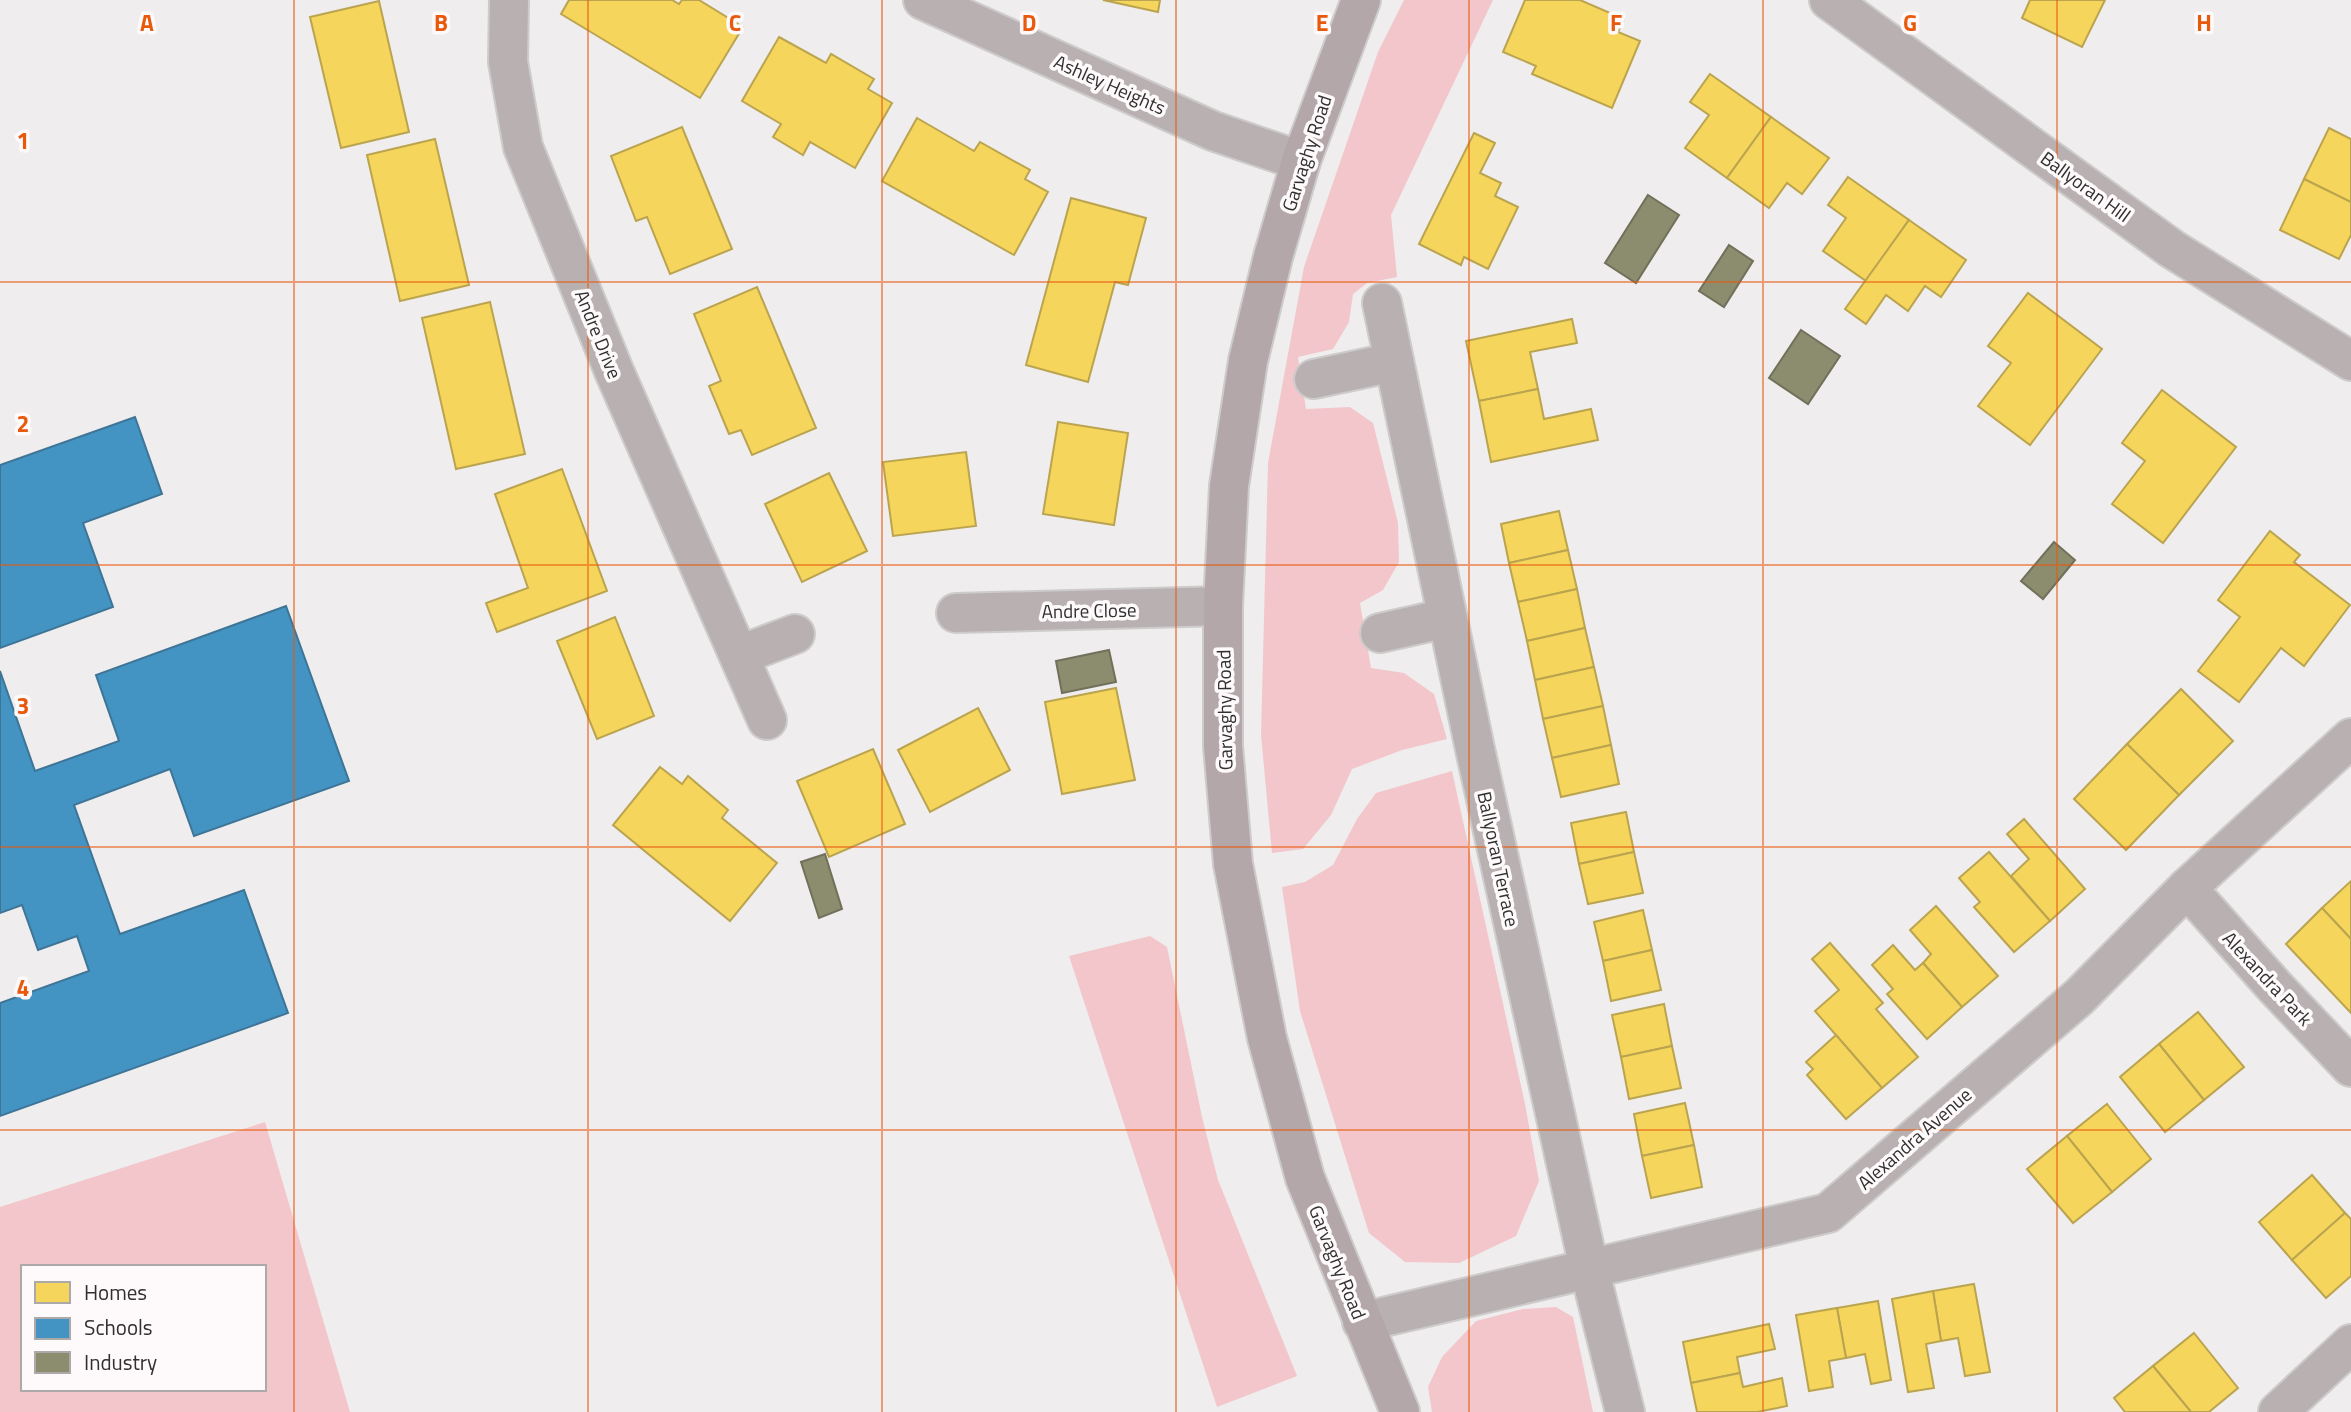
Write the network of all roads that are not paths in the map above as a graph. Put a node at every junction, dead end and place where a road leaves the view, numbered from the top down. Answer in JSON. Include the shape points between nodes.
{"nodes":[{"id":1,"x":509,"y":0,"type":"edge"},
{"id":2,"x":923,"y":0,"type":"edge"},
{"id":3,"x":1361,"y":0,"type":"edge"},
{"id":4,"x":1829,"y":0,"type":"edge"},
{"id":5,"x":1301,"y":161,"type":"junction"},
{"id":6,"x":1382,"y":303,"type":"dead end"},
{"id":7,"x":2351,"y":361,"type":"edge"},
{"id":8,"x":1394,"y":362,"type":"junction"},
{"id":9,"x":1314,"y":379,"type":"dead end"},
{"id":10,"x":1223,"y":606,"type":"junction"},
{"id":11,"x":956,"y":613,"type":"dead end"},
{"id":12,"x":1447,"y":618,"type":"junction"},
{"id":13,"x":1380,"y":633,"type":"dead end"},
{"id":14,"x":795,"y":634,"type":"dead end"},
{"id":15,"x":740,"y":655,"type":"junction"},
{"id":16,"x":767,"y":720,"type":"dead end"},
{"id":17,"x":2351,"y":738,"type":"edge"},
{"id":18,"x":2187,"y":888,"type":"junction"},
{"id":19,"x":2351,"y":1067,"type":"edge"},
{"id":20,"x":1589,"y":1268,"type":"junction"},
{"id":21,"x":1362,"y":1322,"type":"junction"},
{"id":22,"x":2351,"y":1344,"type":"edge"},
{"id":23,"x":1399,"y":1412,"type":"edge"},
{"id":24,"x":1625,"y":1412,"type":"edge"},
{"id":25,"x":2278,"y":1412,"type":"edge"}],
"edges":[{"from":1,"to":15,"type":"street","name":"Andre Drive","via":[[508,62],[523,147],[614,371]]},
{"from":2,"to":5,"type":"street","name":"Ashley Heights","via":[[1213,131]]},
{"from":3,"to":5,"type":"main road","name":"Garvaghy Road"},
{"from":4,"to":7,"type":"street","name":"Ballyoran Hill","via":[[2172,249]]},
{"from":5,"to":10,"type":"main road","name":"Garvaghy Road","via":[[1248,361],[1229,486]]},
{"from":6,"to":8,"type":"street","name":"Ballyoran Terrace"},
{"from":8,"to":9,"type":"street"},
{"from":8,"to":12,"type":"street","name":"Ballyoran Terrace"},
{"from":10,"to":11,"type":"street","name":"Andre Close"},
{"from":10,"to":21,"type":"main road","name":"Garvaghy Road","via":[[1223,746],[1232,850],[1267,1038],[1305,1178]]},
{"from":12,"to":13,"type":"street"},
{"from":12,"to":20,"type":"street","name":"Ballyoran Terrace"},
{"from":14,"to":15,"type":"street"},
{"from":15,"to":16,"type":"street","name":"Andre Drive"},
{"from":17,"to":18,"type":"street","name":"Alexandra Avenue"},
{"from":18,"to":19,"type":"street","name":"Alexandra Park"},
{"from":18,"to":20,"type":"street","name":"Alexandra Avenue","via":[[2079,997],[1828,1213]]},
{"from":20,"to":21,"type":"street","name":"Alexandra Avenue"},
{"from":20,"to":24,"type":"street","name":"Ballyoran Terrace"},
{"from":21,"to":23,"type":"main road","name":"Garvaghy Road"},
{"from":22,"to":25,"type":"street"}]}
